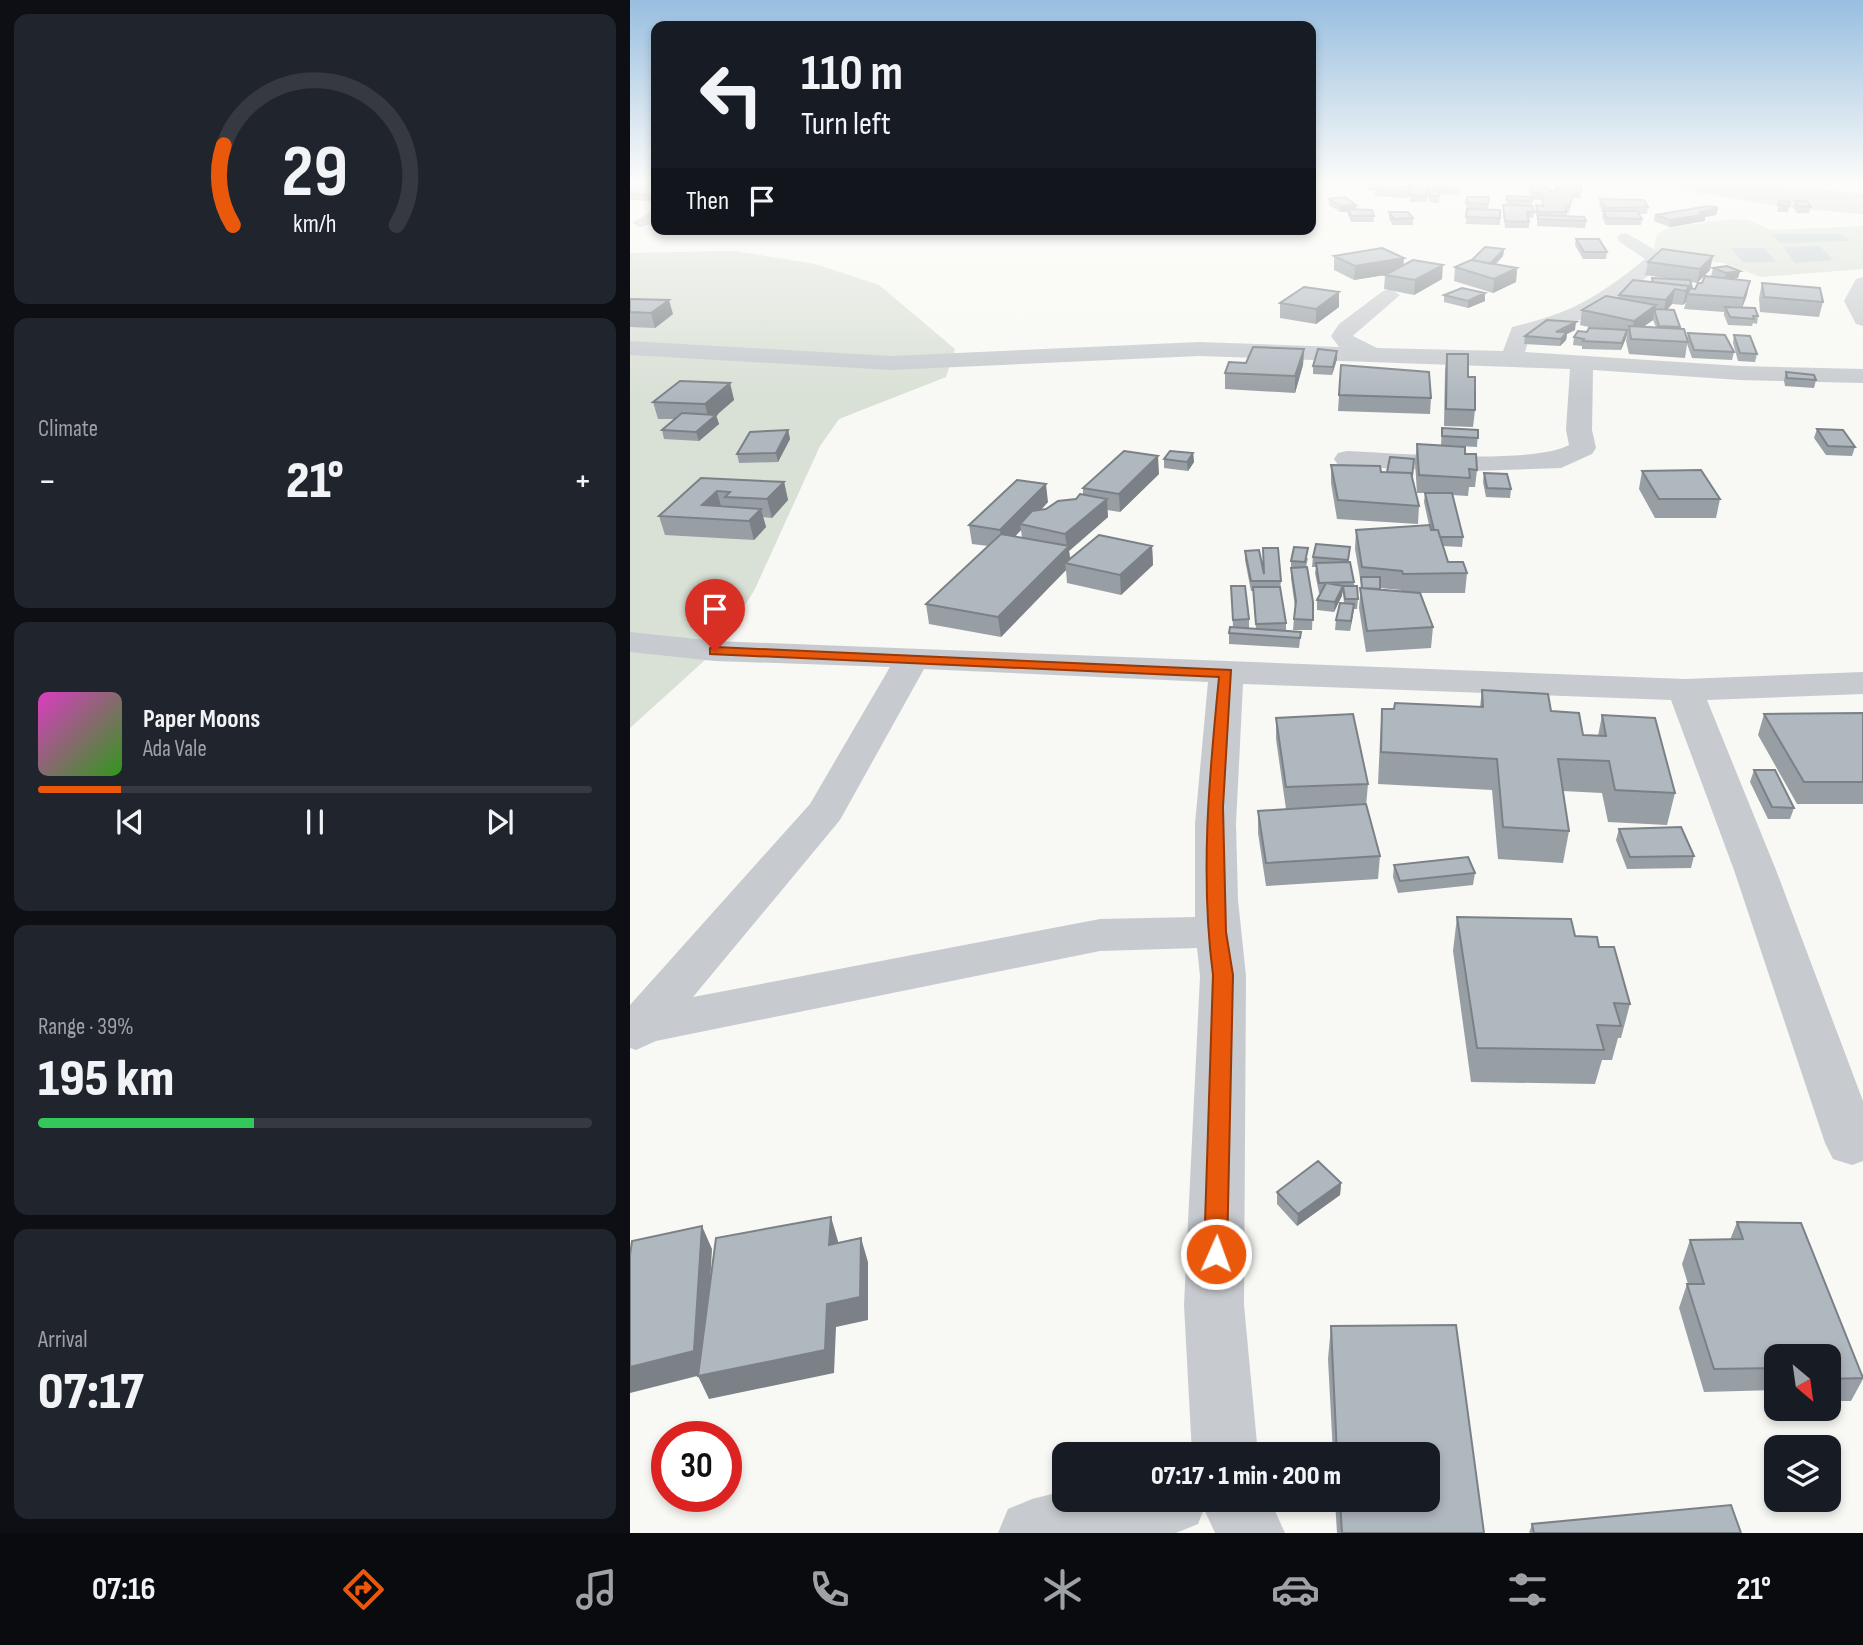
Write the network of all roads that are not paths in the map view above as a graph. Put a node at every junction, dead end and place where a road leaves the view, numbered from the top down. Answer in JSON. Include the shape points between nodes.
{"nodes":[{"id":1,"x":1649,"y":254,"type":"edge"},
{"id":2,"x":1863,"y":283,"type":"edge"},
{"id":3,"x":1390,"y":295,"type":"edge"},
{"id":4,"x":1863,"y":320,"type":"edge"},
{"id":5,"x":630,"y":348,"type":"edge"},
{"id":6,"x":1376,"y":355,"type":"junction"},
{"id":7,"x":1509,"y":358,"type":"junction"},
{"id":8,"x":1582,"y":362,"type":"junction"},
{"id":9,"x":1863,"y":376,"type":"edge"},
{"id":10,"x":1347,"y":459,"type":"dead end"},
{"id":11,"x":630,"y":642,"type":"edge"},
{"id":12,"x":913,"y":658,"type":"junction"},
{"id":13,"x":1226,"y":673,"type":"junction"},
{"id":14,"x":1861,"y":686,"type":"edge"},
{"id":15,"x":1685,"y":690,"type":"junction"},
{"id":16,"x":1217,"y":932,"type":"junction"},
{"id":17,"x":636,"y":1031,"type":"edge"},
{"id":18,"x":1852,"y":1143,"type":"dead end"},
{"id":19,"x":1224,"y":1442,"type":"edge"},
{"id":20,"x":1122,"y":1512,"type":"edge"},
{"id":21,"x":1240,"y":1512,"type":"edge"},
{"id":22,"x":1032,"y":1533,"type":"edge"},
{"id":23,"x":1251,"y":1533,"type":"edge"}],
"edges":[{"from":1,"to":7,"type":"street","via":[[1657,259],[1608,299],[1552,325],[1520,332],[1518,346]]},
{"from":2,"to":4,"type":"street","via":[[1854,301]]},
{"from":3,"to":6,"type":"street","via":[[1342,336],[1356,350]]},
{"from":5,"to":6,"type":"street","via":[[891,363],[1199,349]]},
{"from":6,"to":7,"type":"street"},
{"from":7,"to":8,"type":"street"},
{"from":8,"to":9,"type":"street"},
{"from":8,"to":10,"type":"street","via":[[1578,430],[1583,448],[1561,460]]},
{"from":11,"to":12,"type":"street","via":[[715,651]]},
{"from":12,"to":13,"type":"street"},
{"from":12,"to":17,"type":"street","via":[[826,811]]},
{"from":13,"to":15,"type":"street"},
{"from":13,"to":16,"type":"street","via":[[1214,807]]},
{"from":14,"to":15,"type":"street"},
{"from":15,"to":18,"type":"street"},
{"from":16,"to":17,"type":"street","via":[[1100,935]]},
{"from":16,"to":19,"type":"street","via":[[1223,975],[1214,1305]]},
{"from":20,"to":22,"type":"street"},
{"from":21,"to":23,"type":"street"}]}
